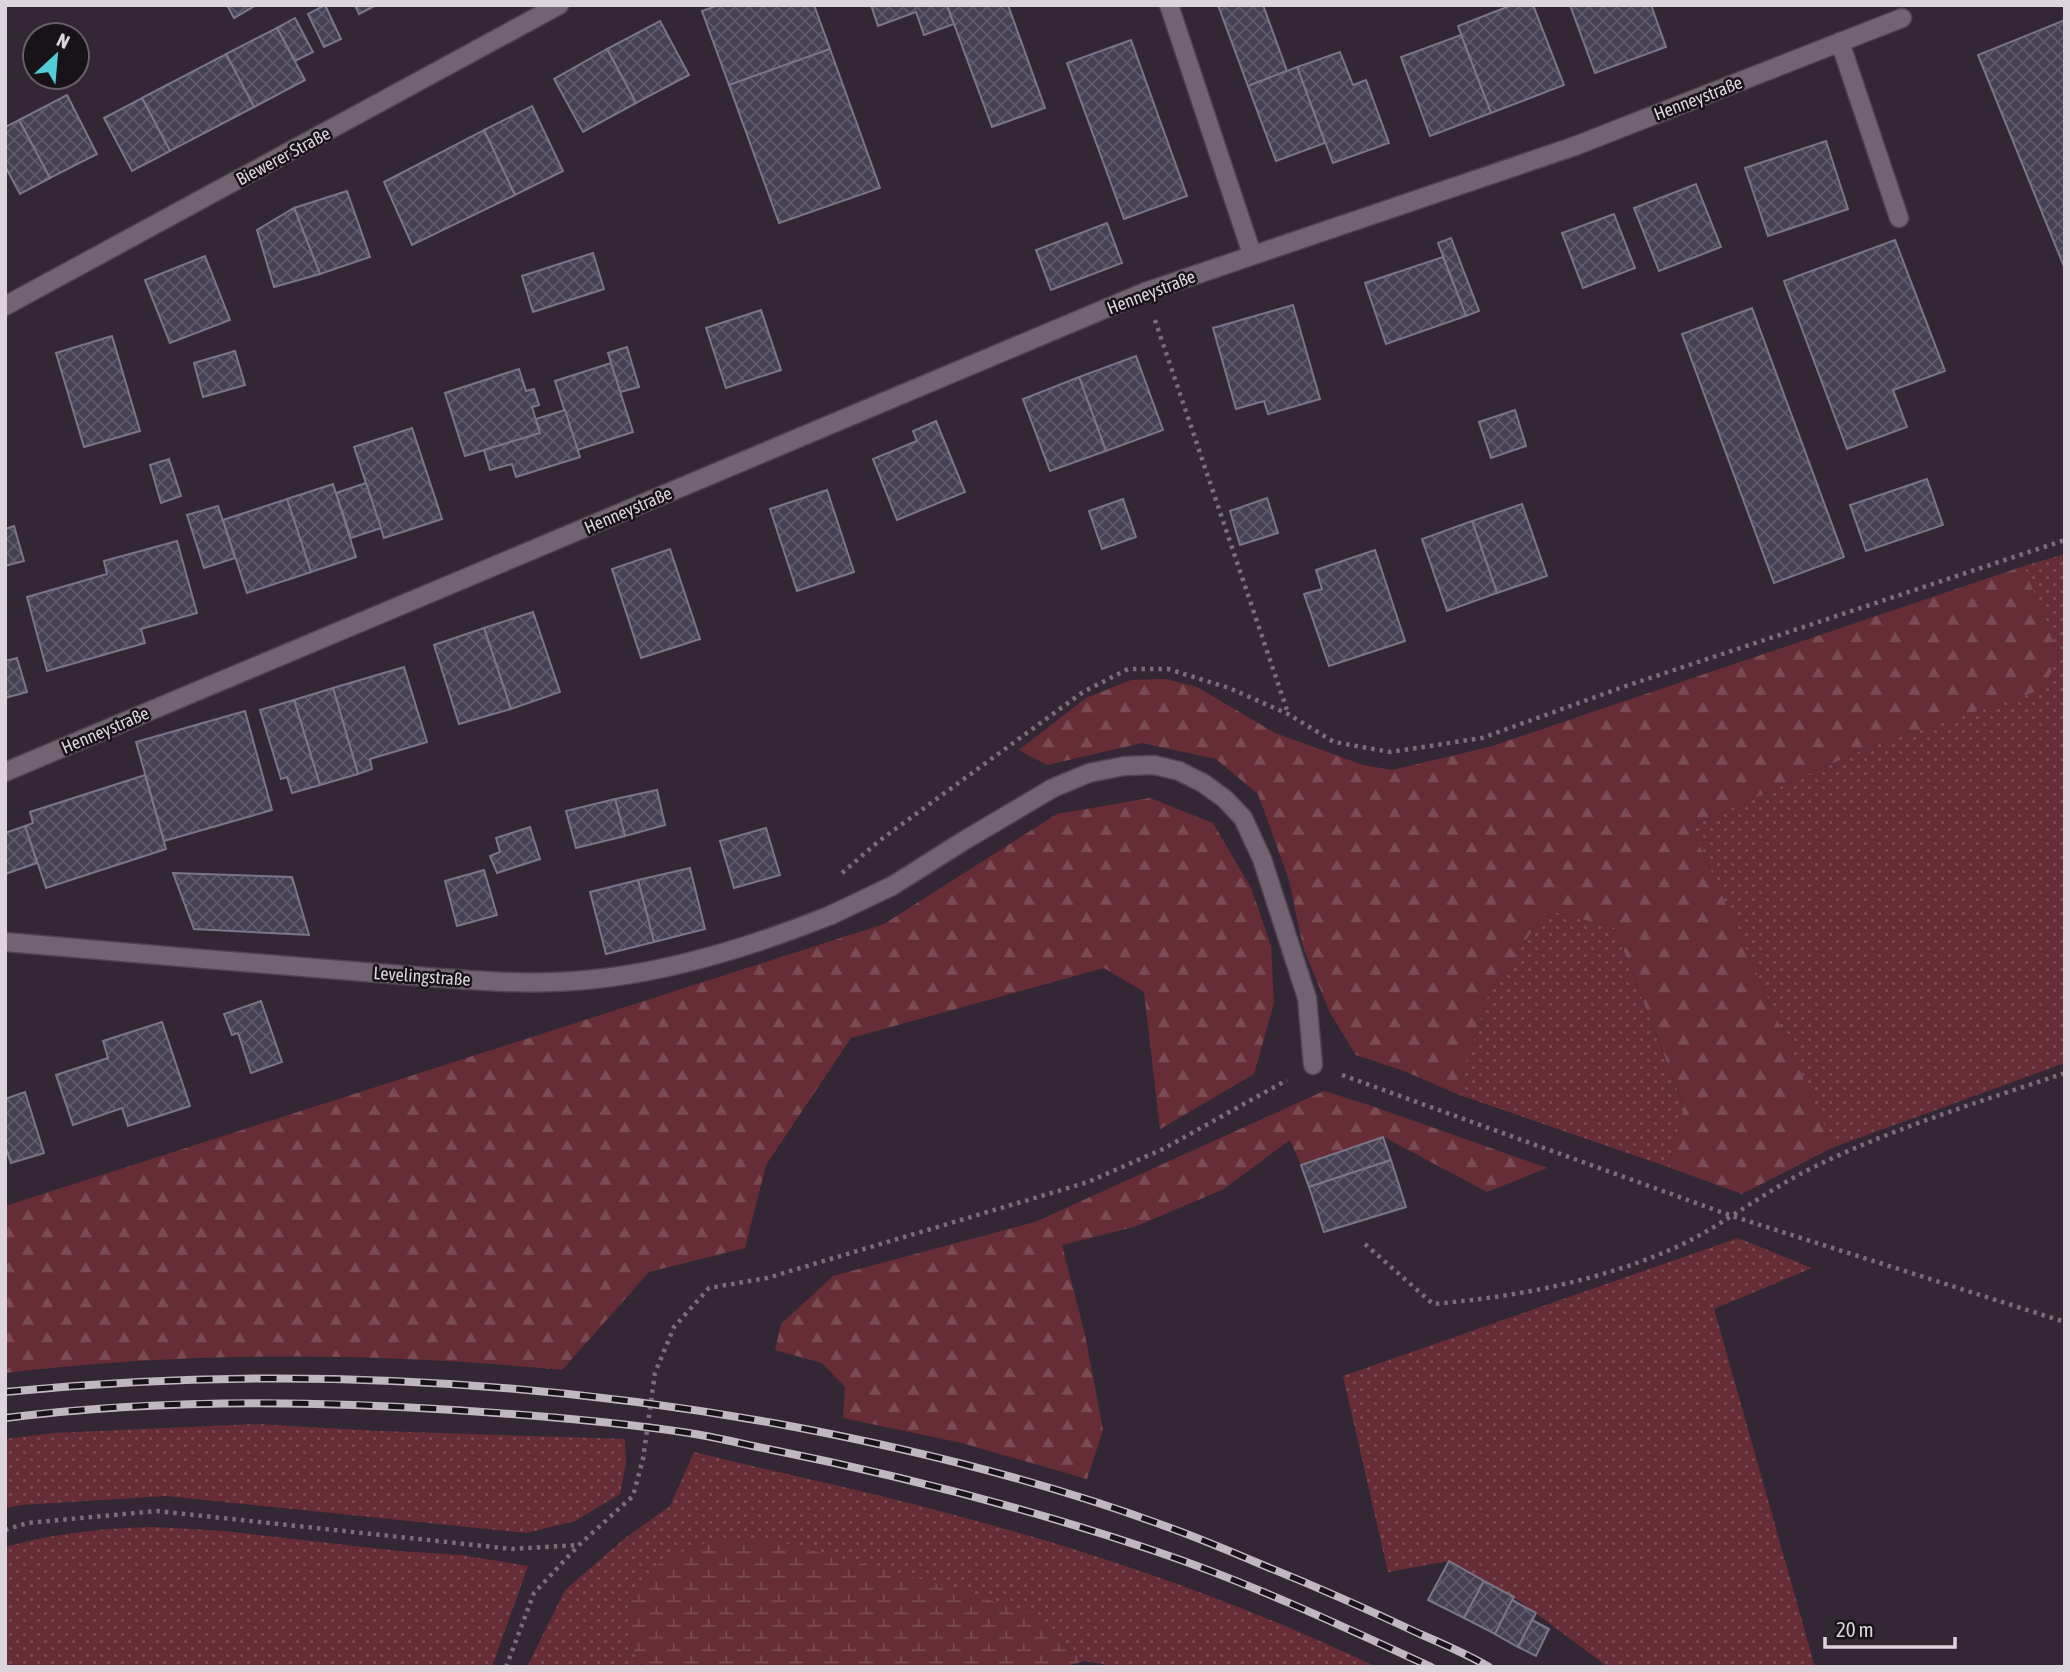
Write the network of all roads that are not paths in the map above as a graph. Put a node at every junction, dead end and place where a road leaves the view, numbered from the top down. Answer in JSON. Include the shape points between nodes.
{"nodes":[{"id":1,"x":559,"y":5,"type":"edge"},
{"id":2,"x":1169,"y":5,"type":"edge"},
{"id":3,"x":1902,"y":18,"type":"dead end"},
{"id":4,"x":1840,"y":42,"type":"junction"},
{"id":5,"x":1899,"y":218,"type":"dead end"},
{"id":6,"x":1252,"y":254,"type":"junction"},
{"id":7,"x":5,"y":306,"type":"edge"},
{"id":8,"x":5,"y":772,"type":"edge"},
{"id":9,"x":5,"y":942,"type":"edge"},
{"id":10,"x":1313,"y":1065,"type":"road end"}],
"edges":[{"from":1,"to":7,"type":"street","name":"Biewerer Straße"},
{"from":2,"to":6,"type":"street"},
{"from":3,"to":4,"type":"street","name":"Henneystraße"},
{"from":4,"to":5,"type":"street"},
{"from":4,"to":6,"type":"street","name":"Henneystraße","via":[[1575,146]]},
{"from":6,"to":8,"type":"street","name":"Henneystraße","via":[[1145,292]]},
{"from":9,"to":10,"type":"street","name":"Levelingstraße","via":[[491,981],[586,980],[724,951],[831,915],[892,887],[1053,788],[1124,766],[1154,765],[1203,783],[1243,818],[1262,859],[1307,998]]}]}
